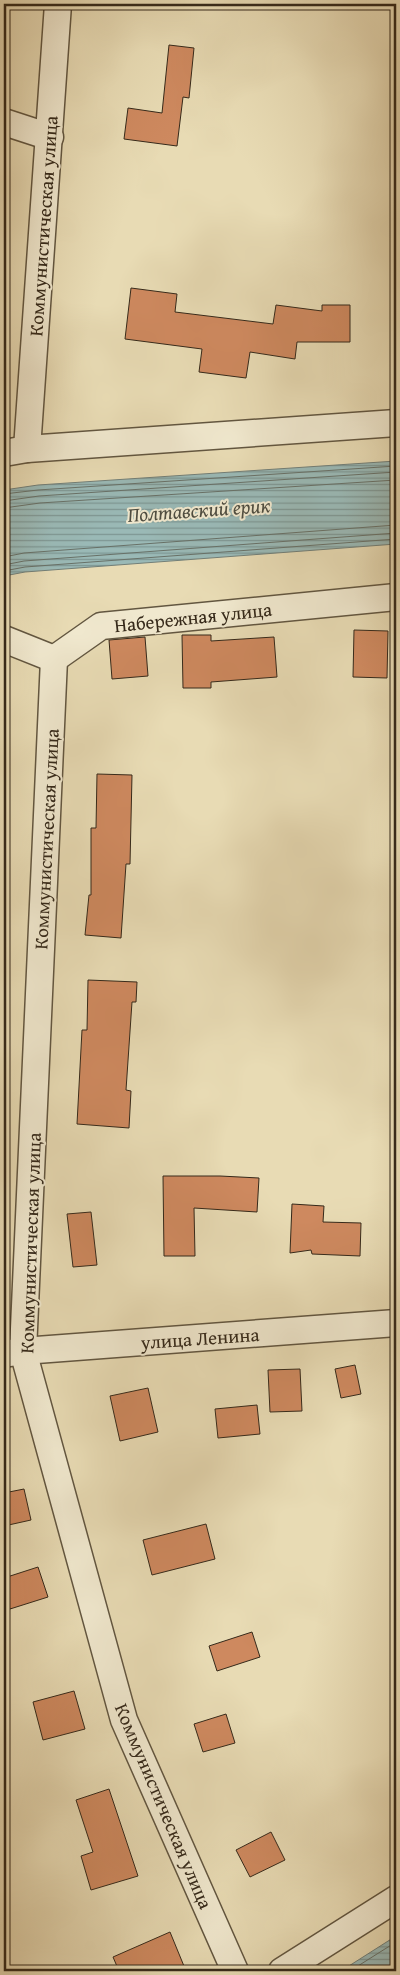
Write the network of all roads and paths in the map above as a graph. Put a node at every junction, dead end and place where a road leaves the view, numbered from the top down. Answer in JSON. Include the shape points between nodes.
{"nodes":[{"id":1,"x":58,"y":4,"type":"edge"},
{"id":2,"x":4,"y":122,"type":"edge"},
{"id":3,"x":50,"y":137,"type":"junction"},
{"id":4,"x":396,"y":423,"type":"edge"},
{"id":5,"x":16,"y":451,"type":"edge"},
{"id":6,"x":396,"y":597,"type":"edge"},
{"id":7,"x":4,"y":639,"type":"edge"},
{"id":8,"x":54,"y":659,"type":"junction"},
{"id":9,"x":396,"y":1323,"type":"edge"},
{"id":10,"x":14,"y":1352,"type":"edge"},
{"id":11,"x":396,"y":1898,"type":"edge"},
{"id":12,"x":235,"y":1971,"type":"edge"},
{"id":13,"x":282,"y":1971,"type":"edge"}],
"edges":[{"from":1,"to":3,"type":"street","name":"Коммунистическая улица"},
{"from":2,"to":3,"type":"street"},
{"from":3,"to":5,"type":"street","name":"Коммунистическая улица"},
{"from":4,"to":5,"type":"street"},
{"from":6,"to":8,"type":"street","name":"Набережная улица","via":[[101,626]]},
{"from":7,"to":8,"type":"street"},
{"from":8,"to":10,"type":"street","name":"Коммунистическая улица"},
{"from":9,"to":10,"type":"street","name":"улица Ленина"},
{"from":10,"to":12,"type":"street","name":"Коммунистическая улица","via":[[124,1720]]},
{"from":11,"to":13,"type":"street"}]}
